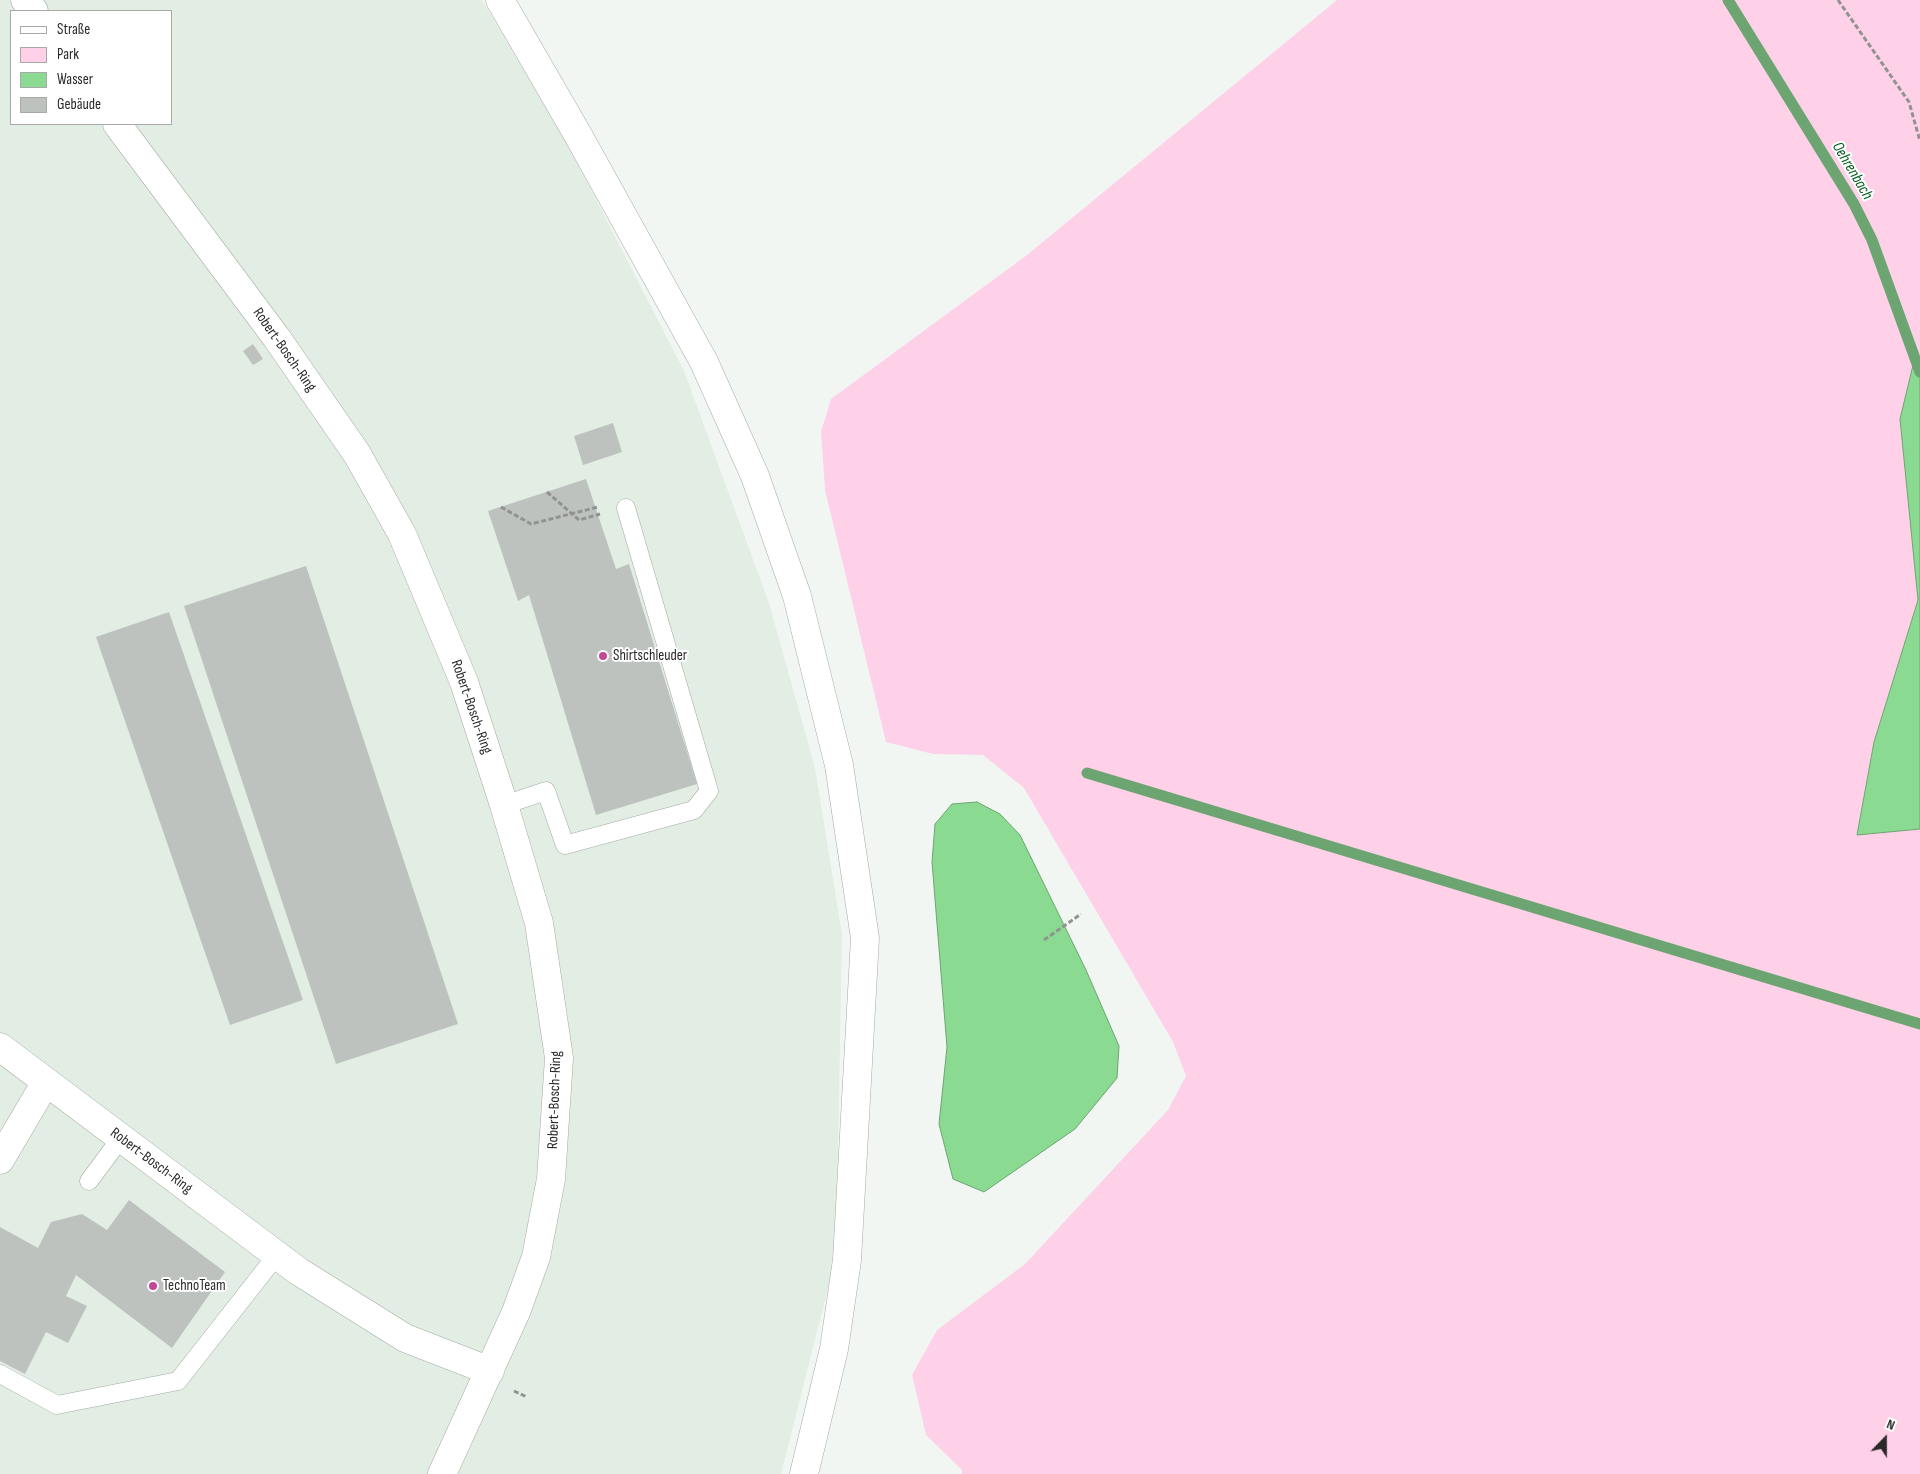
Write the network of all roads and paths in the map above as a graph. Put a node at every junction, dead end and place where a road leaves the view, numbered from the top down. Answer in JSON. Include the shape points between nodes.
{"nodes":[{"id":1,"x":500,"y":0,"type":"edge"},
{"id":2,"x":1838,"y":0,"type":"edge"},
{"id":3,"x":118,"y":125,"type":"edge"},
{"id":4,"x":1920,"y":141,"type":"edge"},
{"id":5,"x":546,"y":492,"type":"dead end"},
{"id":6,"x":501,"y":507,"type":"dead end"},
{"id":7,"x":618,"y":509,"type":"junction"},
{"id":8,"x":504,"y":805,"type":"junction"},
{"id":9,"x":1081,"y":914,"type":"dead end"},
{"id":10,"x":1044,"y":940,"type":"dead end"},
{"id":11,"x":0,"y":1046,"type":"edge"},
{"id":12,"x":46,"y":1082,"type":"junction"},
{"id":13,"x":121,"y":1138,"type":"junction"},
{"id":14,"x":0,"y":1160,"type":"edge"},
{"id":15,"x":89,"y":1181,"type":"dead end"},
{"id":16,"x":276,"y":1256,"type":"junction"},
{"id":17,"x":490,"y":1371,"type":"junction"},
{"id":18,"x":0,"y":1374,"type":"edge"},
{"id":19,"x":442,"y":1474,"type":"edge"},
{"id":20,"x":804,"y":1474,"type":"edge"}],
"edges":[{"from":1,"to":20,"type":"street","via":[[704,362],[755,476],[797,596],[839,766],[865,938],[847,1260],[834,1349]]},
{"from":2,"to":4,"type":"path","via":[[1909,102]]},
{"from":3,"to":8,"type":"street","name":"Robert-Bosch-Ring","via":[[276,337],[357,454],[402,534],[464,682]]},
{"from":5,"to":7,"type":"path","via":[[579,520]]},
{"from":6,"to":7,"type":"path","via":[[531,524],[607,504]]},
{"from":7,"to":8,"type":"lane","via":[[709,791],[694,810],[565,845],[546,791]]},
{"from":8,"to":17,"type":"street","name":"Robert-Bosch-Ring","via":[[539,923],[559,1058],[551,1179],[536,1257]]},
{"from":9,"to":10,"type":"path"},
{"from":11,"to":12,"type":"street","name":"Robert-Bosch-Ring"},
{"from":12,"to":13,"type":"street","name":"Robert-Bosch-Ring"},
{"from":12,"to":14,"type":"street"},
{"from":13,"to":15,"type":"lane"},
{"from":13,"to":16,"type":"street","name":"Robert-Bosch-Ring"},
{"from":16,"to":17,"type":"street","name":"Robert-Bosch-Ring","via":[[405,1338]]},
{"from":16,"to":18,"type":"lane","via":[[178,1380],[57,1405]]},
{"from":17,"to":19,"type":"street","name":"Robert-Bosch-Ring"}]}
